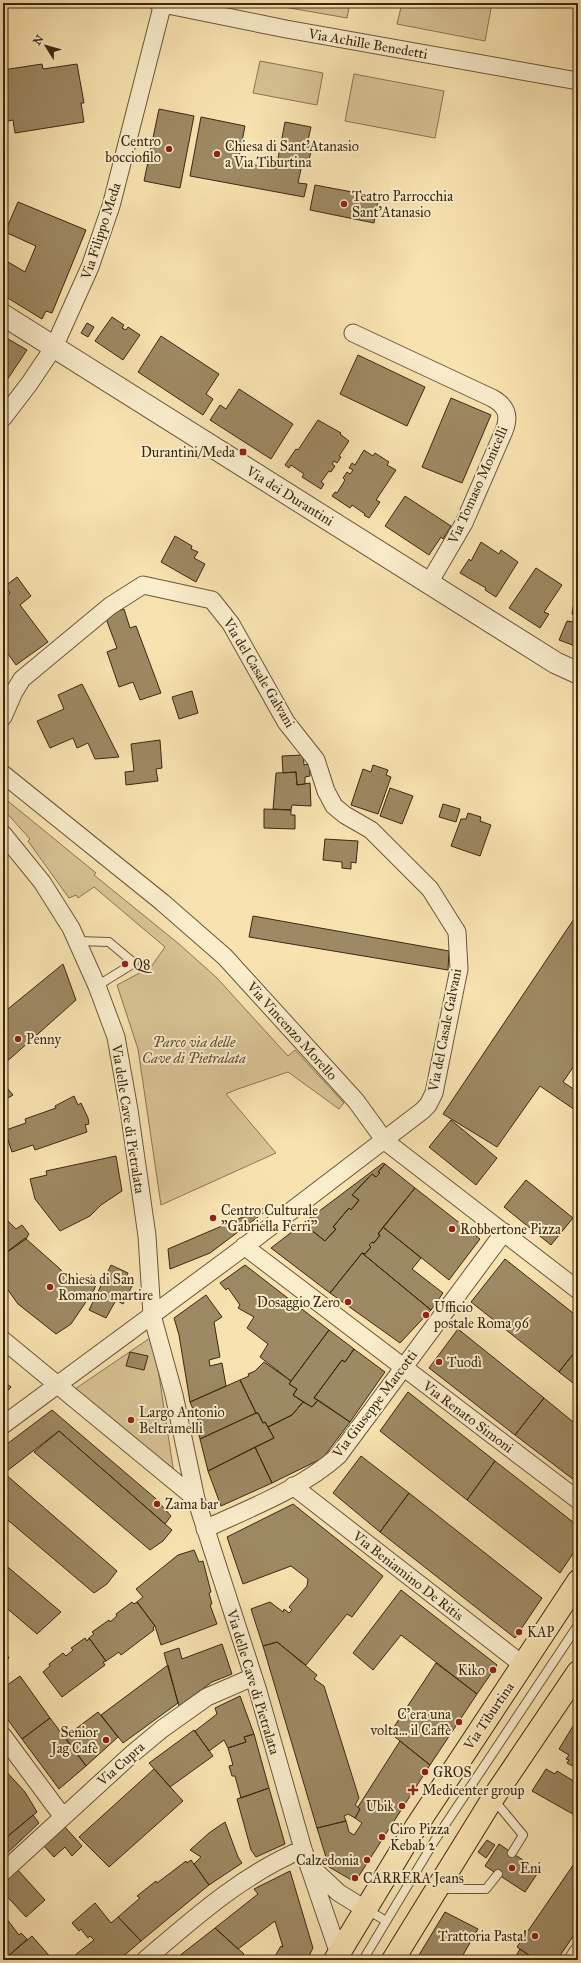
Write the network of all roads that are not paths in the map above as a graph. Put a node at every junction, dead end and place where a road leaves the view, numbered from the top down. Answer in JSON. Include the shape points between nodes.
{"nodes":[{"id":1,"x":162,"y":3,"type":"edge"},
{"id":2,"x":578,"y":82,"type":"edge"},
{"id":3,"x":3,"y":315,"type":"edge"},
{"id":4,"x":354,"y":333,"type":"dead end"},
{"id":5,"x":54,"y":347,"type":"junction"},
{"id":6,"x":3,"y":418,"type":"edge"},
{"id":7,"x":429,"y":583,"type":"junction"},
{"id":8,"x":578,"y":673,"type":"edge"},
{"id":9,"x":3,"y":717,"type":"edge"},
{"id":10,"x":3,"y":774,"type":"edge"},
{"id":11,"x":3,"y":834,"type":"edge"},
{"id":12,"x":77,"y":941,"type":"junction"},
{"id":13,"x":97,"y":986,"type":"junction"},
{"id":14,"x":385,"y":1141,"type":"junction"},
{"id":15,"x":504,"y":1232,"type":"junction"},
{"id":16,"x":244,"y":1246,"type":"junction"},
{"id":17,"x":578,"y":1290,"type":"edge"},
{"id":18,"x":152,"y":1315,"type":"junction"},
{"id":19,"x":3,"y":1340,"type":"edge"},
{"id":20,"x":404,"y":1367,"type":"junction"},
{"id":21,"x":58,"y":1385,"type":"junction"},
{"id":22,"x":3,"y":1425,"type":"edge"},
{"id":23,"x":293,"y":1486,"type":"junction"},
{"id":24,"x":196,"y":1500,"type":"junction"},
{"id":25,"x":578,"y":1500,"type":"edge"},
{"id":26,"x":205,"y":1529,"type":"junction"},
{"id":27,"x":578,"y":1582,"type":"edge"},
{"id":28,"x":578,"y":1625,"type":"edge"},
{"id":29,"x":523,"y":1665,"type":"junction"},
{"id":30,"x":253,"y":1677,"type":"junction"},
{"id":31,"x":575,"y":1683,"type":"edge"},
{"id":32,"x":3,"y":1736,"type":"edge"},
{"id":33,"x":493,"y":1798,"type":"junction"},
{"id":34,"x":63,"y":1817,"type":"junction"},
{"id":35,"x":512,"y":1853,"type":"dead end"},
{"id":36,"x":306,"y":1857,"type":"junction"},
{"id":37,"x":3,"y":1872,"type":"edge"},
{"id":38,"x":498,"y":1874,"type":"dead end"},
{"id":39,"x":435,"y":1889,"type":"junction"},
{"id":40,"x":365,"y":1909,"type":"junction"},
{"id":41,"x":386,"y":1921,"type":"junction"},
{"id":42,"x":578,"y":1952,"type":"edge"},
{"id":43,"x":339,"y":1958,"type":"edge"},
{"id":44,"x":145,"y":1960,"type":"edge"},
{"id":45,"x":362,"y":1960,"type":"edge"},
{"id":46,"x":393,"y":1960,"type":"edge"},
{"id":47,"x":573,"y":1960,"type":"edge"}],
"edges":[{"from":1,"to":2,"type":"street","name":"Via Achille Benedetti","via":[[286,29]]},
{"from":1,"to":5,"type":"street","name":"Via Filippo Meda","via":[[99,245]]},
{"from":3,"to":5,"type":"street","name":"Via dei Durantini"},
{"from":4,"to":7,"type":"street","name":"Via Tomaso Monicelli","via":[[492,398],[502,404],[507,411],[504,432],[468,515]]},
{"from":5,"to":6,"type":"street","name":"Via Filippo Meda"},
{"from":5,"to":7,"type":"street","name":"Via dei Durantini"},
{"from":7,"to":8,"type":"street","name":"Via dei Durantini","via":[[556,663]]},
{"from":9,"to":14,"type":"street","name":"Via del Casale Galvani","via":[[22,679],[110,606],[143,585],[212,600],[231,624],[286,722],[316,760],[334,806],[370,830],[430,889],[457,932],[458,969],[434,1093],[422,1111]]},
{"from":10,"to":14,"type":"street","name":"Via Vincenzo Morello","via":[[162,902],[225,957],[356,1101]]},
{"from":11,"to":12,"type":"street","name":"Via delle Cave di Pietralata","via":[[42,882]]},
{"from":12,"to":13,"type":"street","name":"Via delle Cave di Pietralata"},
{"from":12,"to":13,"type":"lane","via":[[108,942],[134,963]]},
{"from":13,"to":18,"type":"street","name":"Via delle Cave di Pietralata","via":[[116,1037],[122,1064],[147,1236]]},
{"from":14,"to":15,"type":"street","name":"Via Vincenzo Morello"},
{"from":14,"to":16,"type":"street","name":"Via del Casale Galvani"},
{"from":15,"to":17,"type":"street","name":"Via Vincenzo Morello"},
{"from":15,"to":20,"type":"street","name":"Via Giuseppe Marcotti"},
{"from":16,"to":18,"type":"street","name":"Via del Casale Galvani"},
{"from":16,"to":20,"type":"street","name":"Via Renato Simoni"},
{"from":18,"to":21,"type":"street"},
{"from":18,"to":24,"type":"street","via":[[174,1395]]},
{"from":19,"to":21,"type":"street"},
{"from":20,"to":23,"type":"street","name":"Via Giuseppe Marcotti","via":[[338,1456],[327,1466]]},
{"from":20,"to":25,"type":"street","name":"Via Renato Simoni"},
{"from":21,"to":22,"type":"street"},
{"from":21,"to":24,"type":"street"},
{"from":23,"to":26,"type":"street","name":"Via Giuseppe Marcotti"},
{"from":23,"to":29,"type":"street","name":"Via Beniamino De Ritis"},
{"from":24,"to":26,"type":"street","name":"Via delle Cave di Pietralata"},
{"from":26,"to":30,"type":"street","name":"Via delle Cave di Pietralata"},
{"from":27,"to":29,"type":"main road","name":"Via Tiburtina"},
{"from":28,"to":41,"type":"lane","name":"Via Tiburtina","via":[[435,1840]]},
{"from":29,"to":40,"type":"main road","name":"Via Tiburtina"},
{"from":30,"to":34,"type":"street","name":"Via Cupra","via":[[207,1697],[162,1729]]},
{"from":30,"to":36,"type":"street","name":"Via delle Cave di Pietralata"},
{"from":31,"to":33,"type":"main road"},
{"from":32,"to":34,"type":"street"},
{"from":33,"to":35,"type":"lane","via":[[523,1835]]},
{"from":33,"to":39,"type":"main road"},
{"from":34,"to":37,"type":"street","name":"Via Cupra"},
{"from":36,"to":40,"type":"street","via":[[339,1893]]},
{"from":36,"to":43,"type":"street","name":"Via delle Cave di Pietralata"},
{"from":36,"to":44,"type":"street","via":[[271,1864],[243,1880]]},
{"from":38,"to":39,"type":"lane","via":[[486,1889]]},
{"from":39,"to":46,"type":"main road"},
{"from":40,"to":41,"type":"lane"},
{"from":40,"to":43,"type":"main road","name":"Via Tiburtina"},
{"from":41,"to":45,"type":"lane","name":"Via Tiburtina"},
{"from":42,"to":47,"type":"street"}]}
